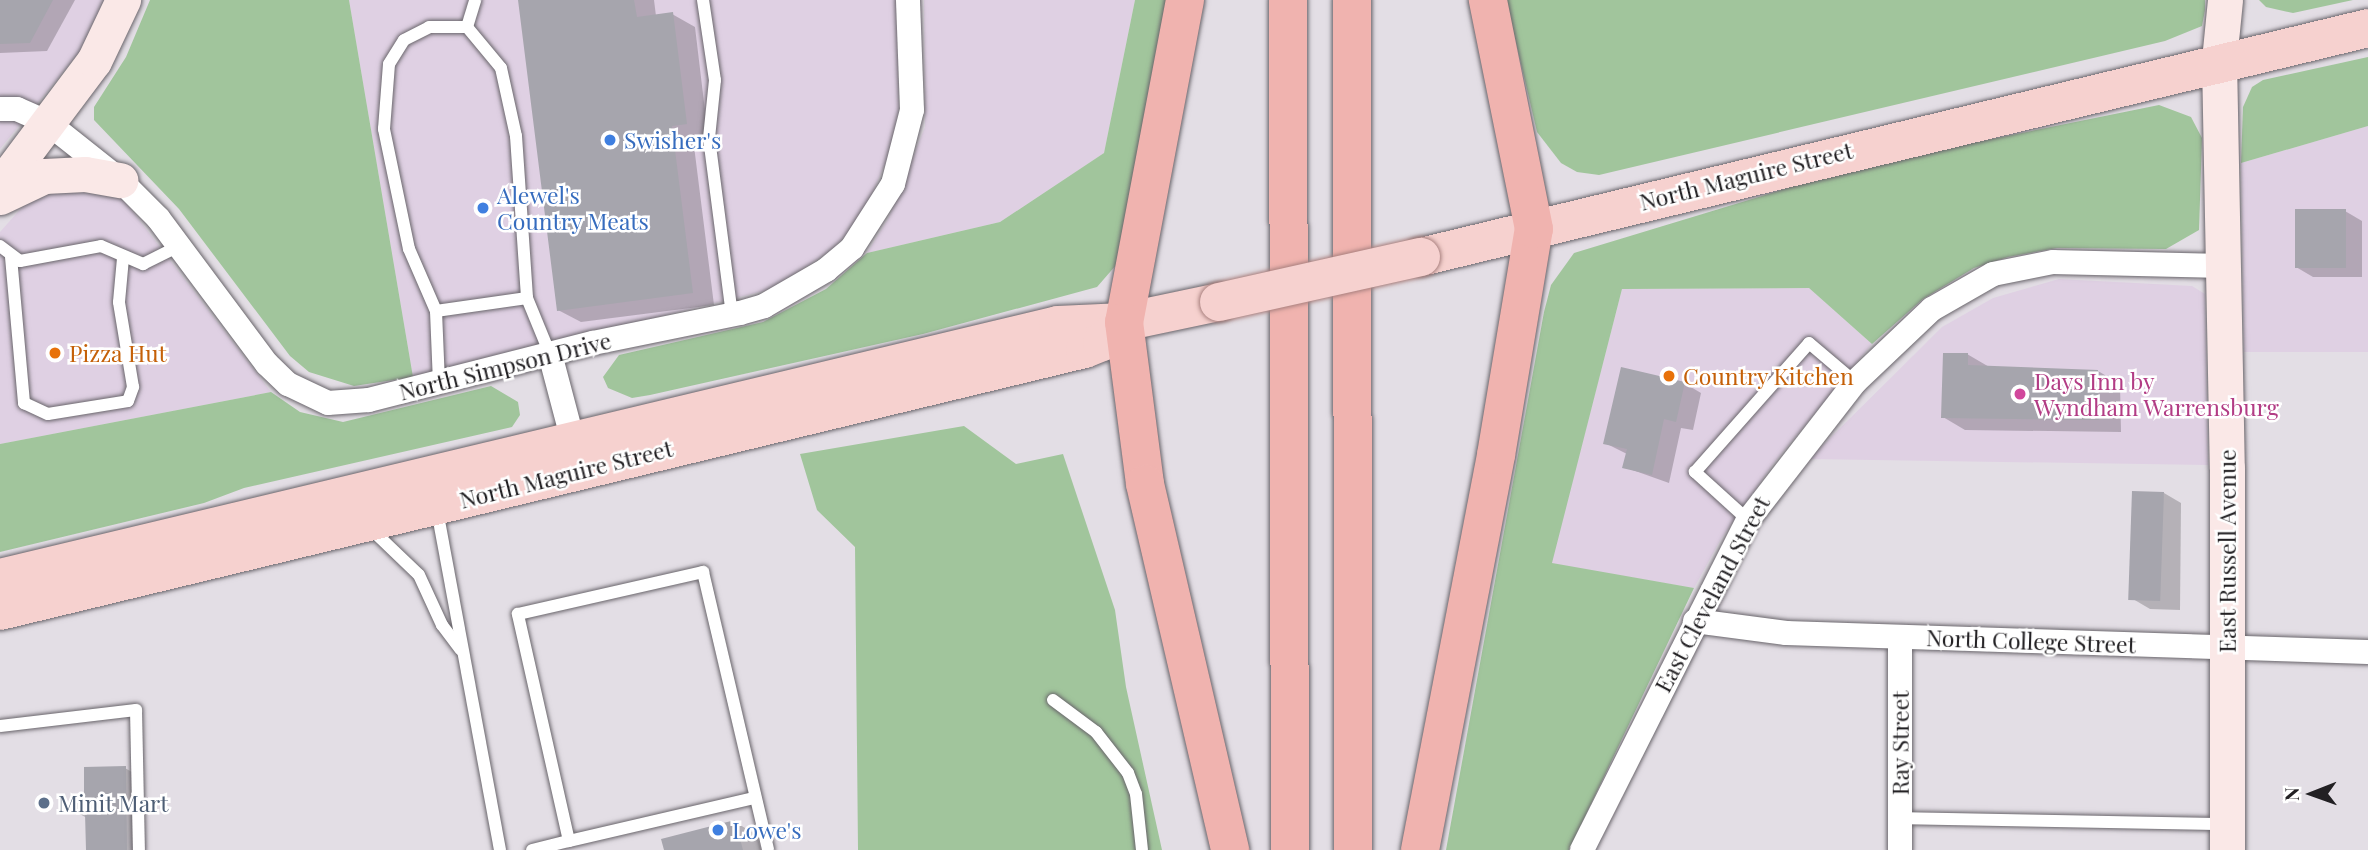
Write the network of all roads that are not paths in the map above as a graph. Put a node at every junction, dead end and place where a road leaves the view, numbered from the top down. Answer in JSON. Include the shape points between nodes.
{"nodes":[{"id":1,"x":123,"y":0,"type":"edge"},
{"id":2,"x":475,"y":0,"type":"edge"},
{"id":3,"x":703,"y":0,"type":"edge"},
{"id":4,"x":908,"y":0,"type":"edge"},
{"id":5,"x":1185,"y":0,"type":"edge"},
{"id":6,"x":1288,"y":0,"type":"edge"},
{"id":7,"x":1352,"y":0,"type":"edge"},
{"id":8,"x":1488,"y":0,"type":"edge"},
{"id":9,"x":2225,"y":0,"type":"edge"},
{"id":10,"x":467,"y":27,"type":"junction"},
{"id":11,"x":2368,"y":28,"type":"edge"},
{"id":12,"x":2219,"y":60,"type":"junction"},
{"id":13,"x":0,"y":109,"type":"edge"},
{"id":14,"x":48,"y":123,"type":"junction"},
{"id":15,"x":120,"y":180,"type":"junction"},
{"id":16,"x":0,"y":186,"type":"edge"},
{"id":17,"x":0,"y":197,"type":"edge"},
{"id":18,"x":1534,"y":229,"type":"junction"},
{"id":19,"x":0,"y":246,"type":"edge"},
{"id":20,"x":179,"y":246,"type":"junction"},
{"id":21,"x":11,"y":257,"type":"junction"},
{"id":22,"x":123,"y":258,"type":"junction"},
{"id":23,"x":2223,"y":266,"type":"junction"},
{"id":24,"x":527,"y":298,"type":"junction"},
{"id":25,"x":436,"y":311,"type":"junction"},
{"id":26,"x":732,"y":315,"type":"junction"},
{"id":27,"x":1124,"y":322,"type":"junction"},
{"id":28,"x":550,"y":354,"type":"junction"},
{"id":29,"x":1855,"y":382,"type":"junction"},
{"id":30,"x":439,"y":383,"type":"junction"},
{"id":31,"x":573,"y":441,"type":"junction"},
{"id":32,"x":436,"y":505,"type":"junction"},
{"id":33,"x":1748,"y":520,"type":"junction"},
{"id":34,"x":363,"y":523,"type":"junction"},
{"id":35,"x":81,"y":559,"type":"junction"},
{"id":36,"x":0,"y":563,"type":"edge"},
{"id":37,"x":4,"y":604,"type":"edge"},
{"id":38,"x":1695,"y":621,"type":"junction"},
{"id":39,"x":1900,"y":637,"type":"junction"},
{"id":40,"x":2227,"y":649,"type":"junction"},
{"id":41,"x":2368,"y":652,"type":"edge"},
{"id":42,"x":463,"y":653,"type":"junction"},
{"id":43,"x":1053,"y":700,"type":"dead end"},
{"id":44,"x":0,"y":726,"type":"edge"},
{"id":45,"x":754,"y":798,"type":"junction"},
{"id":46,"x":1900,"y":818,"type":"junction"},
{"id":47,"x":2227,"y":837,"type":"edge"},
{"id":48,"x":569,"y":841,"type":"junction"},
{"id":49,"x":139,"y":850,"type":"edge"},
{"id":50,"x":500,"y":850,"type":"edge"},
{"id":51,"x":532,"y":850,"type":"edge"},
{"id":52,"x":768,"y":850,"type":"edge"},
{"id":53,"x":1142,"y":850,"type":"edge"},
{"id":54,"x":1230,"y":850,"type":"edge"},
{"id":55,"x":1290,"y":850,"type":"edge"},
{"id":56,"x":1353,"y":850,"type":"edge"},
{"id":57,"x":1420,"y":850,"type":"edge"},
{"id":58,"x":1582,"y":850,"type":"edge"},
{"id":59,"x":1900,"y":850,"type":"edge"}],
"edges":[{"from":1,"to":14,"type":"street","via":[[94,61]]},
{"from":2,"to":10,"type":"lane"},
{"from":3,"to":26,"type":"lane","via":[[715,80],[709,138]]},
{"from":4,"to":26,"type":"street","name":"North Simpson Drive","via":[[912,110],[893,184],[852,248],[826,270],[764,306]]},
{"from":5,"to":27,"type":"highway"},
{"from":6,"to":55,"type":"highway"},
{"from":7,"to":56,"type":"highway"},
{"from":8,"to":18,"type":"highway"},
{"from":9,"to":12,"type":"street","name":"East Russell Avenue"},
{"from":10,"to":24,"type":"lane","via":[[501,68],[516,136]]},
{"from":10,"to":25,"type":"lane","via":[[429,27],[404,40],[389,64],[384,129],[410,249]]},
{"from":11,"to":12,"type":"main road","name":"North Maguire Street"},
{"from":12,"to":18,"type":"main road","name":"North Maguire Street"},
{"from":12,"to":23,"type":"street","name":"East Russell Avenue"},
{"from":13,"to":14,"type":"street","name":"North Simpson Drive","via":[[17,109]]},
{"from":14,"to":15,"type":"street","name":"North Simpson Drive"},
{"from":14,"to":16,"type":"street"},
{"from":15,"to":17,"type":"street","via":[[85,174],[44,176]]},
{"from":15,"to":20,"type":"street","name":"North Simpson Drive"},
{"from":18,"to":27,"type":"main road","name":"North Maguire Street","bridge":true},
{"from":18,"to":57,"type":"highway"},
{"from":19,"to":21,"type":"lane"},
{"from":20,"to":22,"type":"lane","via":[[144,264]]},
{"from":20,"to":30,"type":"street","name":"North Simpson Drive","via":[[267,364],[309,397],[328,403],[369,400]]},
{"from":21,"to":22,"type":"lane","via":[[20,261],[101,246]]},
{"from":21,"to":22,"type":"lane","via":[[24,403],[48,414],[128,401],[133,387],[119,302]]},
{"from":23,"to":29,"type":"street","name":"East Cleveland Street","via":[[2053,262],[1993,274],[1932,309]]},
{"from":23,"to":40,"type":"street","name":"East Russell Avenue"},
{"from":24,"to":25,"type":"lane"},
{"from":24,"to":28,"type":"lane"},
{"from":25,"to":30,"type":"lane"},
{"from":26,"to":28,"type":"street","name":"North Simpson Drive"},
{"from":27,"to":31,"type":"main road","name":"North Maguire Street","via":[[1058,325]]},
{"from":27,"to":32,"type":"main road","name":"North Maguire Street","via":[[1102,342],[1085,349]]},
{"from":27,"to":54,"type":"highway","via":[[1145,484]]},
{"from":28,"to":30,"type":"street","name":"North Simpson Drive"},
{"from":28,"to":31,"type":"street"},
{"from":29,"to":33,"type":"street","name":"East Cleveland Street"},
{"from":29,"to":33,"type":"lane","via":[[1809,344],[1695,472]]},
{"from":31,"to":35,"type":"main road","name":"North Maguire Street"},
{"from":32,"to":34,"type":"main road","name":"North Maguire Street"},
{"from":32,"to":42,"type":"lane"},
{"from":33,"to":38,"type":"street","name":"East Cleveland Street"},
{"from":34,"to":37,"type":"main road","name":"North Maguire Street"},
{"from":34,"to":42,"type":"lane","via":[[419,575],[442,625]]},
{"from":35,"to":36,"type":"main road"},
{"from":35,"to":37,"type":"main road","name":"North Maguire Street"},
{"from":38,"to":39,"type":"street","name":"North College Street","via":[[1786,633]]},
{"from":38,"to":58,"type":"street","name":"East Cleveland Street"},
{"from":39,"to":40,"type":"street","name":"North College Street"},
{"from":39,"to":46,"type":"street","name":"Ray Street"},
{"from":40,"to":41,"type":"street","name":"North College Street"},
{"from":40,"to":47,"type":"street","name":"East Russell Avenue"},
{"from":42,"to":50,"type":"lane"},
{"from":43,"to":53,"type":"lane","via":[[1096,732],[1128,773],[1136,794]]},
{"from":44,"to":49,"type":"lane","via":[[136,710]]},
{"from":45,"to":48,"type":"lane"},
{"from":45,"to":48,"type":"lane","via":[[703,572],[518,614]]},
{"from":45,"to":52,"type":"lane"},
{"from":46,"to":47,"type":"lane"},
{"from":46,"to":59,"type":"street","name":"Ray Street"},
{"from":48,"to":51,"type":"lane"}]}
